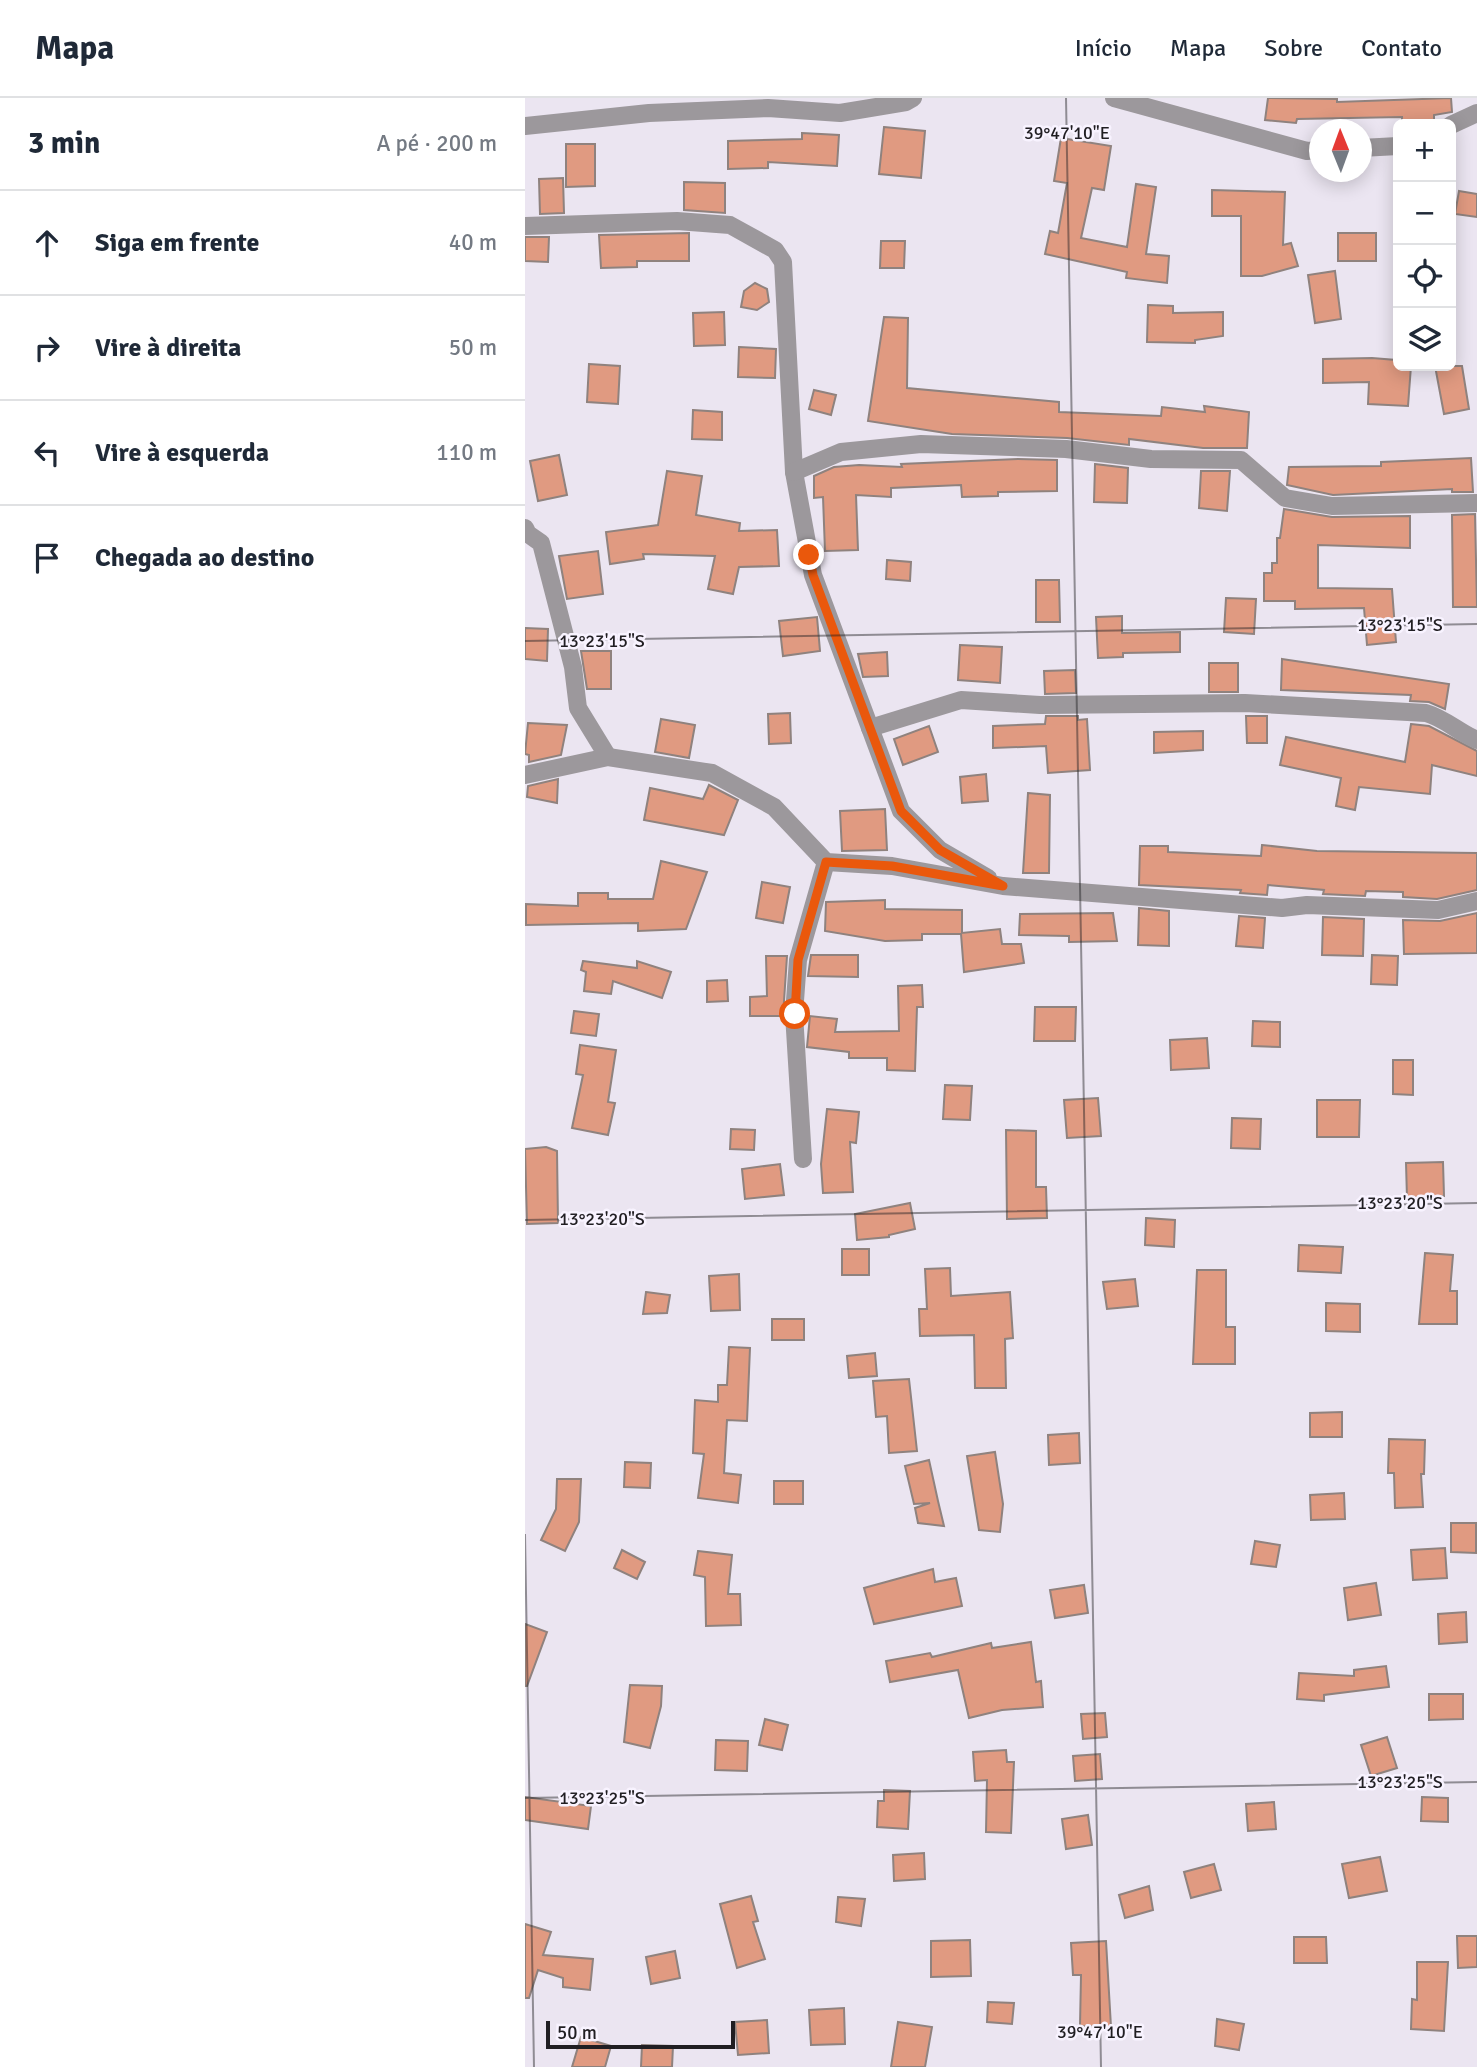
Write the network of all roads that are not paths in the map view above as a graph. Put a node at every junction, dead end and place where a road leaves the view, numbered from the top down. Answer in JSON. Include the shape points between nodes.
{"nodes":[{"id":1,"x":913,"y":98,"type":"edge"},
{"id":2,"x":1114,"y":98,"type":"edge"},
{"id":3,"x":1477,"y":113,"type":"edge"},
{"id":4,"x":1456,"y":123,"type":"edge"},
{"id":5,"x":525,"y":126,"type":"edge"},
{"id":6,"x":1393,"y":146,"type":"edge"},
{"id":7,"x":1372,"y":147,"type":"edge"},
{"id":8,"x":1309,"y":151,"type":"edge"},
{"id":9,"x":525,"y":226,"type":"edge"},
{"id":10,"x":794,"y":472,"type":"junction"},
{"id":11,"x":1477,"y":503,"type":"edge"},
{"id":12,"x":526,"y":533,"type":"edge"},
{"id":13,"x":870,"y":728,"type":"junction"},
{"id":14,"x":1477,"y":740,"type":"edge"},
{"id":15,"x":608,"y":757,"type":"junction"},
{"id":16,"x":525,"y":775,"type":"edge"},
{"id":17,"x":826,"y":862,"type":"junction"},
{"id":18,"x":1003,"y":886,"type":"junction"},
{"id":19,"x":1477,"y":901,"type":"edge"},
{"id":20,"x":803,"y":1159,"type":"dead end"}],
"edges":[{"from":1,"to":5,"type":"street","via":[[840,113],[768,108],[649,113]]},
{"from":2,"to":8,"type":"street"},
{"from":3,"to":4,"type":"street"},
{"from":6,"to":7,"type":"street"},
{"from":9,"to":10,"type":"street","via":[[677,221],[730,225],[775,250],[783,262]]},
{"from":10,"to":11,"type":"street","via":[[841,452],[921,444],[1066,449],[1151,459],[1241,460],[1285,498],[1332,506]]},
{"from":10,"to":13,"type":"street","via":[[813,575]]},
{"from":12,"to":15,"type":"street","via":[[541,543],[573,667],[578,708]]},
{"from":13,"to":14,"type":"street","via":[[961,700],[1040,705],[1245,703],[1426,713],[1445,719],[1458,732]]},
{"from":13,"to":18,"type":"street","via":[[901,811],[940,850]]},
{"from":15,"to":16,"type":"street"},
{"from":15,"to":17,"type":"street","via":[[712,774],[775,807]]},
{"from":17,"to":18,"type":"street","via":[[892,866]]},
{"from":17,"to":20,"type":"street","via":[[798,960],[795,1014]]},
{"from":18,"to":19,"type":"street","via":[[1282,908],[1438,910]]}]}
